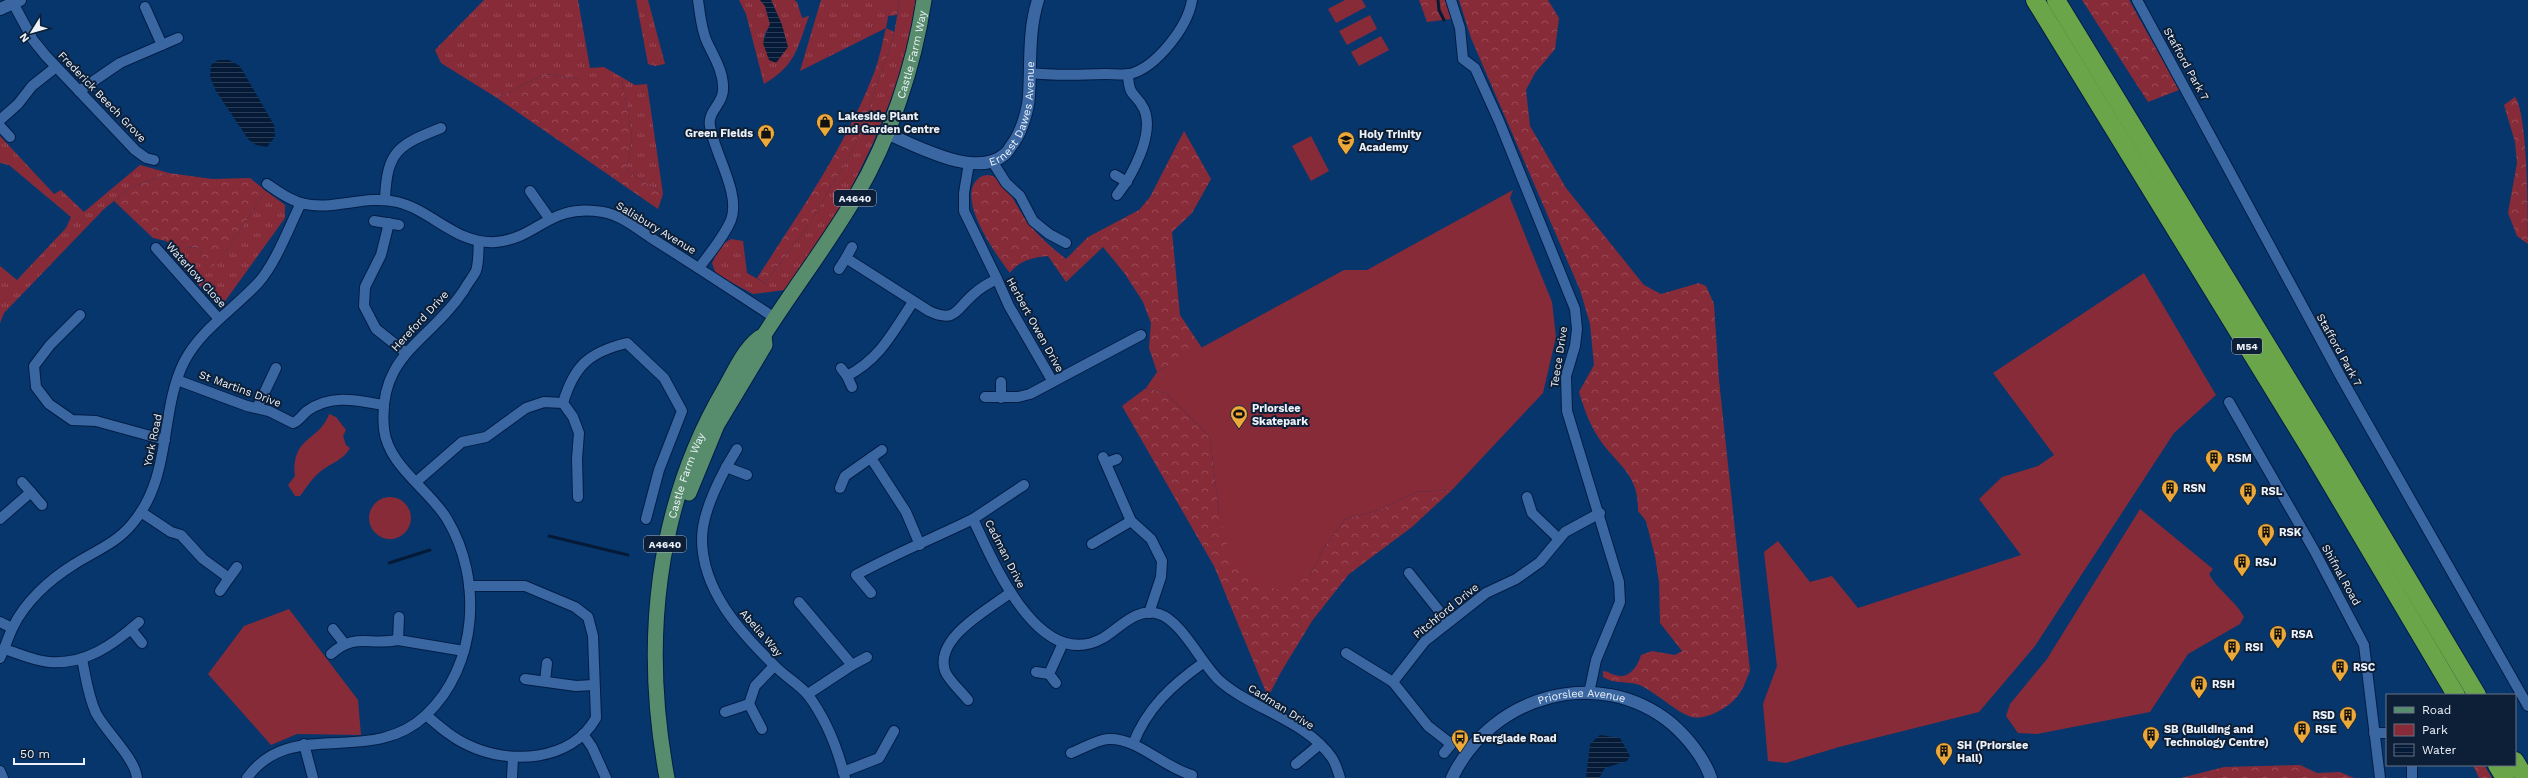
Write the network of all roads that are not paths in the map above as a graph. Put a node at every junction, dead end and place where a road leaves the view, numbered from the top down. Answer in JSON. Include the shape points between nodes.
{"nodes":[{"id":1,"x":698,"y":0,"type":"edge"},
{"id":2,"x":924,"y":0,"type":"edge"},
{"id":3,"x":1038,"y":0,"type":"edge"},
{"id":4,"x":1192,"y":0,"type":"edge"},
{"id":5,"x":1451,"y":0,"type":"edge"},
{"id":6,"x":2035,"y":0,"type":"edge"},
{"id":7,"x":2056,"y":0,"type":"edge"},
{"id":8,"x":2137,"y":0,"type":"edge"},
{"id":9,"x":16,"y":1,"type":"edge"},
{"id":10,"x":145,"y":7,"type":"dead end"},
{"id":11,"x":0,"y":9,"type":"edge"},
{"id":12,"x":178,"y":38,"type":"dead end"},
{"id":13,"x":162,"y":45,"type":"junction"},
{"id":14,"x":56,"y":67,"type":"junction"},
{"id":15,"x":1030,"y":73,"type":"junction"},
{"id":16,"x":1128,"y":74,"type":"junction"},
{"id":17,"x":79,"y":91,"type":"junction"},
{"id":18,"x":0,"y":120,"type":"edge"},
{"id":19,"x":0,"y":126,"type":"edge"},
{"id":20,"x":441,"y":128,"type":"dead end"},
{"id":21,"x":886,"y":133,"type":"junction"},
{"id":22,"x":10,"y":138,"type":"dead end"},
{"id":23,"x":154,"y":160,"type":"dead end"},
{"id":24,"x":992,"y":161,"type":"junction"},
{"id":25,"x":969,"y":164,"type":"junction"},
{"id":26,"x":1115,"y":175,"type":"dead end"},
{"id":27,"x":1127,"y":182,"type":"junction"},
{"id":28,"x":267,"y":184,"type":"dead end"},
{"id":29,"x":530,"y":191,"type":"dead end"},
{"id":30,"x":1117,"y":195,"type":"dead end"},
{"id":31,"x":385,"y":199,"type":"junction"},
{"id":32,"x":301,"y":203,"type":"junction"},
{"id":33,"x":549,"y":218,"type":"junction"},
{"id":34,"x":374,"y":221,"type":"dead end"},
{"id":35,"x":479,"y":242,"type":"junction"},
{"id":36,"x":1066,"y":243,"type":"dead end"},
{"id":37,"x":852,"y":247,"type":"dead end"},
{"id":38,"x":156,"y":248,"type":"dead end"},
{"id":39,"x":846,"y":258,"type":"junction"},
{"id":40,"x":699,"y":268,"type":"junction"},
{"id":41,"x":839,"y":270,"type":"dead end"},
{"id":42,"x":997,"y":280,"type":"junction"},
{"id":43,"x":913,"y":302,"type":"junction"},
{"id":44,"x":80,"y":315,"type":"dead end"},
{"id":45,"x":775,"y":318,"type":"junction"},
{"id":46,"x":219,"y":319,"type":"junction"},
{"id":47,"x":764,"y":335,"type":"junction"},
{"id":48,"x":1141,"y":335,"type":"dead end"},
{"id":49,"x":405,"y":352,"type":"junction"},
{"id":50,"x":276,"y":368,"type":"dead end"},
{"id":51,"x":177,"y":380,"type":"junction"},
{"id":52,"x":1001,"y":382,"type":"dead end"},
{"id":53,"x":1053,"y":382,"type":"junction"},
{"id":54,"x":852,"y":387,"type":"dead end"},
{"id":55,"x":984,"y":397,"type":"dead end"},
{"id":56,"x":1001,"y":398,"type":"junction"},
{"id":57,"x":2229,"y":402,"type":"dead end"},
{"id":58,"x":563,"y":404,"type":"junction"},
{"id":59,"x":383,"y":405,"type":"junction"},
{"id":60,"x":257,"y":408,"type":"junction"},
{"id":61,"x":165,"y":440,"type":"junction"},
{"id":62,"x":737,"y":449,"type":"dead end"},
{"id":63,"x":882,"y":450,"type":"dead end"},
{"id":64,"x":871,"y":458,"type":"junction"},
{"id":65,"x":1117,"y":459,"type":"dead end"},
{"id":66,"x":726,"y":467,"type":"junction"},
{"id":67,"x":747,"y":475,"type":"dead end"},
{"id":68,"x":22,"y":482,"type":"dead end"},
{"id":69,"x":416,"y":482,"type":"junction"},
{"id":70,"x":1024,"y":485,"type":"dead end"},
{"id":71,"x":840,"y":488,"type":"dead end"},
{"id":72,"x":31,"y":492,"type":"junction"},
{"id":73,"x":578,"y":497,"type":"dead end"},
{"id":74,"x":1526,"y":497,"type":"dead end"},
{"id":75,"x":42,"y":505,"type":"dead end"},
{"id":76,"x":141,"y":512,"type":"junction"},
{"id":77,"x":1600,"y":513,"type":"junction"},
{"id":78,"x":0,"y":519,"type":"edge"},
{"id":79,"x":973,"y":519,"type":"junction"},
{"id":80,"x":646,"y":520,"type":"dead end"},
{"id":81,"x":1131,"y":520,"type":"junction"},
{"id":82,"x":1558,"y":538,"type":"junction"},
{"id":83,"x":1092,"y":544,"type":"dead end"},
{"id":84,"x":920,"y":545,"type":"junction"},
{"id":85,"x":237,"y":567,"type":"dead end"},
{"id":86,"x":1408,"y":573,"type":"dead end"},
{"id":87,"x":229,"y":578,"type":"junction"},
{"id":88,"x":469,"y":586,"type":"junction"},
{"id":89,"x":220,"y":591,"type":"dead end"},
{"id":90,"x":871,"y":593,"type":"dead end"},
{"id":91,"x":1010,"y":593,"type":"junction"},
{"id":92,"x":800,"y":602,"type":"dead end"},
{"id":93,"x":1149,"y":613,"type":"junction"},
{"id":94,"x":399,"y":617,"type":"dead end"},
{"id":95,"x":0,"y":622,"type":"edge"},
{"id":96,"x":139,"y":622,"type":"dead end"},
{"id":97,"x":1448,"y":622,"type":"junction"},
{"id":98,"x":12,"y":628,"type":"junction"},
{"id":99,"x":131,"y":629,"type":"junction"},
{"id":100,"x":333,"y":629,"type":"dead end"},
{"id":101,"x":398,"y":640,"type":"junction"},
{"id":102,"x":142,"y":643,"type":"dead end"},
{"id":103,"x":344,"y":643,"type":"junction"},
{"id":104,"x":1063,"y":643,"type":"junction"},
{"id":105,"x":464,"y":651,"type":"junction"},
{"id":106,"x":1346,"y":653,"type":"dead end"},
{"id":107,"x":2,"y":654,"type":"edge"},
{"id":108,"x":331,"y":654,"type":"dead end"},
{"id":109,"x":867,"y":657,"type":"dead end"},
{"id":110,"x":82,"y":659,"type":"junction"},
{"id":111,"x":547,"y":663,"type":"dead end"},
{"id":112,"x":1203,"y":663,"type":"junction"},
{"id":113,"x":852,"y":665,"type":"junction"},
{"id":114,"x":774,"y":666,"type":"junction"},
{"id":115,"x":1036,"y":672,"type":"dead end"},
{"id":116,"x":1049,"y":674,"type":"junction"},
{"id":117,"x":525,"y":679,"type":"dead end"},
{"id":118,"x":545,"y":682,"type":"junction"},
{"id":119,"x":1393,"y":682,"type":"junction"},
{"id":120,"x":1056,"y":683,"type":"dead end"},
{"id":121,"x":594,"y":685,"type":"junction"},
{"id":122,"x":1589,"y":692,"type":"junction"},
{"id":123,"x":808,"y":694,"type":"junction"},
{"id":124,"x":2455,"y":694,"type":"edge"},
{"id":125,"x":2475,"y":694,"type":"edge"},
{"id":126,"x":968,"y":700,"type":"dead end"},
{"id":127,"x":749,"y":704,"type":"junction"},
{"id":128,"x":2528,"y":706,"type":"edge"},
{"id":129,"x":725,"y":712,"type":"dead end"},
{"id":130,"x":426,"y":715,"type":"junction"},
{"id":131,"x":762,"y":729,"type":"dead end"},
{"id":132,"x":894,"y":731,"type":"dead end"},
{"id":133,"x":2374,"y":733,"type":"junction"},
{"id":134,"x":2386,"y":733,"type":"edge"},
{"id":135,"x":583,"y":734,"type":"junction"},
{"id":136,"x":1458,"y":736,"type":"dead end"},
{"id":137,"x":304,"y":744,"type":"junction"},
{"id":138,"x":1133,"y":744,"type":"junction"},
{"id":139,"x":1451,"y":744,"type":"junction"},
{"id":140,"x":1319,"y":745,"type":"junction"},
{"id":141,"x":1071,"y":753,"type":"dead end"},
{"id":142,"x":1444,"y":753,"type":"dead end"},
{"id":143,"x":513,"y":757,"type":"junction"},
{"id":144,"x":2516,"y":763,"type":"edge"},
{"id":145,"x":1296,"y":764,"type":"dead end"},
{"id":146,"x":2412,"y":766,"type":"edge"},
{"id":147,"x":2498,"y":766,"type":"edge"},
{"id":148,"x":0,"y":771,"type":"edge"},
{"id":149,"x":844,"y":775,"type":"edge"},
{"id":150,"x":1192,"y":775,"type":"dead end"},
{"id":151,"x":3,"y":778,"type":"edge"},
{"id":152,"x":137,"y":778,"type":"edge"},
{"id":153,"x":247,"y":778,"type":"edge"},
{"id":154,"x":313,"y":778,"type":"edge"},
{"id":155,"x":512,"y":778,"type":"edge"},
{"id":156,"x":606,"y":778,"type":"edge"},
{"id":157,"x":667,"y":778,"type":"edge"},
{"id":158,"x":677,"y":778,"type":"edge"},
{"id":159,"x":1340,"y":778,"type":"edge"},
{"id":160,"x":1452,"y":778,"type":"edge"},
{"id":161,"x":1710,"y":778,"type":"edge"},
{"id":162,"x":2380,"y":778,"type":"edge"},
{"id":163,"x":2412,"y":778,"type":"edge"},
{"id":164,"x":2505,"y":778,"type":"edge"},
{"id":165,"x":2525,"y":778,"type":"edge"}],
"edges":[{"from":1,"to":40,"type":"street","via":[[707,41],[717,60],[723,90],[722,98],[711,114],[709,124],[728,180],[732,210],[732,218],[727,228]]},
{"from":2,"to":21,"type":"main road","name":"Castle Farm Way","number":"A4640","via":[[910,65]]},
{"from":3,"to":15,"type":"street","name":"Ernest Dawes Avenue","via":[[1031,27]]},
{"from":4,"to":16,"type":"street","via":[[1190,12],[1178,36],[1146,67]]},
{"from":5,"to":77,"type":"street","name":"Teece Drive","via":[[1460,28],[1463,59],[1475,68],[1499,121],[1575,309],[1575,346],[1566,376],[1567,411]]},
{"from":6,"to":124,"type":"highway","number":"M54","via":[[2314,455]]},
{"from":7,"to":125,"type":"highway","number":"M54","via":[[2329,447]]},
{"from":8,"to":128,"type":"street","name":"Stafford Park 7","via":[[2342,379]]},
{"from":9,"to":11,"type":"street"},
{"from":9,"to":14,"type":"street","name":"Frederick Beech Grove","via":[[33,40]]},
{"from":10,"to":13,"type":"street"},
{"from":12,"to":13,"type":"street"},
{"from":13,"to":17,"type":"street","via":[[120,63]]},
{"from":14,"to":17,"type":"street","name":"Frederick Beech Grove"},
{"from":14,"to":18,"type":"street","via":[[32,86],[18,104]]},
{"from":15,"to":16,"type":"street","via":[[1055,76]]},
{"from":15,"to":24,"type":"street","name":"Ernest Dawes Avenue","via":[[1029,99],[1019,134],[1005,154]]},
{"from":16,"to":27,"type":"street","via":[[1129,90],[1144,109],[1147,124],[1144,141]]},
{"from":17,"to":23,"type":"street","name":"Frederick Beech Grove","via":[[135,150]]},
{"from":19,"to":22,"type":"street"},
{"from":20,"to":31,"type":"street","via":[[410,141],[391,160],[387,170]]},
{"from":21,"to":25,"type":"street","name":"Ernest Dawes Avenue","via":[[939,155]]},
{"from":21,"to":45,"type":"main road","name":"Castle Farm Way","number":"A4640","via":[[857,195]]},
{"from":24,"to":25,"type":"street","name":"Ernest Dawes Avenue"},
{"from":24,"to":36,"type":"street","via":[[1006,183],[1020,196],[1033,221]]},
{"from":25,"to":42,"type":"street","name":"Herbert Owen Drive","via":[[964,211]]},
{"from":26,"to":27,"type":"street"},
{"from":27,"to":30,"type":"street"},
{"from":28,"to":32,"type":"street","name":"Salisbury Avenue"},
{"from":29,"to":33,"type":"street"},
{"from":31,"to":32,"type":"street","name":"Salisbury Avenue","via":[[321,205]]},
{"from":31,"to":35,"type":"street","name":"Salisbury Avenue","via":[[402,203],[463,237]]},
{"from":32,"to":46,"type":"street","name":"York Road","via":[[279,249],[259,282]]},
{"from":33,"to":35,"type":"street","name":"Salisbury Avenue","via":[[509,240]]},
{"from":33,"to":40,"type":"street","name":"Salisbury Avenue","via":[[582,209],[605,212]]},
{"from":34,"to":49,"type":"street","via":[[394,224],[364,286],[364,306],[376,329]]},
{"from":35,"to":49,"type":"street","name":"Hereford Drive","via":[[476,271],[456,301]]},
{"from":37,"to":39,"type":"street"},
{"from":38,"to":46,"type":"street","name":"Waterlow Close"},
{"from":39,"to":41,"type":"street"},
{"from":39,"to":43,"type":"street"},
{"from":40,"to":45,"type":"street","name":"Salisbury Avenue"},
{"from":42,"to":43,"type":"street","via":[[974,294],[953,315],[942,318]]},
{"from":42,"to":53,"type":"street","name":"Herbert Owen Drive"},
{"from":43,"to":54,"type":"street","via":[[880,352],[868,364],[844,372]]},
{"from":44,"to":61,"type":"street","via":[[50,345],[34,366],[36,387],[50,404],[72,420],[96,421]]},
{"from":45,"to":47,"type":"main road","name":"Castle Farm Way","number":"A4640"},
{"from":46,"to":51,"type":"street","name":"York Road","via":[[184,362]]},
{"from":47,"to":157,"type":"main road","name":"Castle Farm Way","number":"A4640","via":[[755,339],[704,427],[678,492],[668,527],[658,581],[654,664]]},
{"from":47,"to":158,"type":"main road","name":"Castle Farm Way","number":"A4640","via":[[765,345],[730,401],[704,454],[688,495],[672,558],[665,607],[664,672]]},
{"from":48,"to":53,"type":"street","name":"Herbert Owen Drive"},
{"from":49,"to":59,"type":"street","name":"Hereford Drive","via":[[393,370]]},
{"from":50,"to":60,"type":"street"},
{"from":51,"to":60,"type":"street","name":"St Martins Drive"},
{"from":51,"to":61,"type":"street","name":"York Road"},
{"from":52,"to":56,"type":"street"},
{"from":53,"to":56,"type":"street","name":"Herbert Owen Drive","via":[[1018,397]]},
{"from":55,"to":56,"type":"street","name":"Herbert Owen Drive"},
{"from":57,"to":133,"type":"street","name":"Shifnal Road","via":[[2314,550],[2364,645]]},
{"from":58,"to":69,"type":"street","via":[[544,402],[526,408],[486,437],[462,442]]},
{"from":58,"to":73,"type":"street","via":[[573,417],[579,433]]},
{"from":58,"to":80,"type":"street","via":[[575,374],[587,360],[604,348],[627,343],[664,378],[682,411],[659,470]]},
{"from":59,"to":60,"type":"street","name":"St Martins Drive","via":[[344,398],[334,400],[321,404],[293,423]]},
{"from":59,"to":69,"type":"street","name":"Hereford Drive","via":[[386,436],[395,456]]},
{"from":61,"to":76,"type":"street","name":"York Road","via":[[157,477]]},
{"from":62,"to":66,"type":"street","name":"Abelia Way"},
{"from":63,"to":64,"type":"street"},
{"from":64,"to":71,"type":"street","via":[[845,476]]},
{"from":64,"to":84,"type":"street","via":[[906,512]]},
{"from":65,"to":81,"type":"street","via":[[1104,460]]},
{"from":66,"to":67,"type":"street"},
{"from":66,"to":114,"type":"street","name":"Abelia Way","via":[[707,515],[702,539],[709,578],[736,625]]},
{"from":68,"to":72,"type":"street"},
{"from":69,"to":88,"type":"street","name":"Hereford Drive","via":[[449,523],[465,564]]},
{"from":70,"to":79,"type":"street"},
{"from":72,"to":75,"type":"street"},
{"from":72,"to":78,"type":"street"},
{"from":74,"to":82,"type":"street","via":[[1532,513]]},
{"from":76,"to":87,"type":"street","via":[[171,532],[182,535],[203,559]]},
{"from":76,"to":98,"type":"street","name":"York Road","via":[[132,525],[107,545],[73,565],[48,584],[33,599]]},
{"from":77,"to":82,"type":"street","name":"Pitchford Drive"},
{"from":77,"to":122,"type":"street","name":"Teece Drive","via":[[1620,582],[1620,602],[1596,660]]},
{"from":79,"to":84,"type":"street","name":"Cadman Drive"},
{"from":79,"to":91,"type":"street","name":"Cadman Drive"},
{"from":81,"to":83,"type":"street"},
{"from":81,"to":93,"type":"street","via":[[1151,539],[1162,561],[1161,577]]},
{"from":82,"to":97,"type":"street","name":"Pitchford Drive","via":[[1540,562],[1516,579],[1486,593]]},
{"from":84,"to":90,"type":"street","name":"Cadman Drive","via":[[856,575]]},
{"from":85,"to":87,"type":"street"},
{"from":86,"to":97,"type":"street"},
{"from":87,"to":89,"type":"street"},
{"from":88,"to":105,"type":"street","name":"Hereford Drive","via":[[470,622]]},
{"from":88,"to":121,"type":"street","via":[[525,586],[582,611],[592,625]]},
{"from":91,"to":104,"type":"street","name":"Cadman Drive","via":[[1027,614]]},
{"from":91,"to":126,"type":"street","via":[[953,636],[945,651],[945,671]]},
{"from":92,"to":113,"type":"street"},
{"from":93,"to":104,"type":"street","via":[[1126,620],[1103,638],[1090,643]]},
{"from":93,"to":112,"type":"street","name":"Cadman Drive","via":[[1160,614],[1170,621]]},
{"from":94,"to":101,"type":"street"},
{"from":95,"to":98,"type":"street"},
{"from":96,"to":99,"type":"street"},
{"from":97,"to":119,"type":"street","name":"Pitchford Drive","via":[[1425,641]]},
{"from":98,"to":107,"type":"street","name":"York Road"},
{"from":99,"to":102,"type":"street"},
{"from":99,"to":110,"type":"street","via":[[115,642]]},
{"from":100,"to":103,"type":"street"},
{"from":101,"to":103,"type":"street","via":[[353,640]]},
{"from":101,"to":105,"type":"street"},
{"from":103,"to":108,"type":"street"},
{"from":104,"to":116,"type":"street"},
{"from":105,"to":130,"type":"street","name":"Hereford Drive","via":[[445,692]]},
{"from":106,"to":119,"type":"street"},
{"from":107,"to":110,"type":"street","via":[[48,662]]},
{"from":109,"to":113,"type":"street"},
{"from":110,"to":152,"type":"street","via":[[86,686],[96,713],[133,766]]},
{"from":111,"to":118,"type":"street"},
{"from":112,"to":138,"type":"street","via":[[1176,682],[1154,706],[1141,724]]},
{"from":112,"to":140,"type":"street","name":"Cadman Drive","via":[[1235,692],[1292,725]]},
{"from":113,"to":123,"type":"street"},
{"from":114,"to":123,"type":"street","name":"Abelia Way"},
{"from":114,"to":127,"type":"street","via":[[755,686]]},
{"from":115,"to":116,"type":"street"},
{"from":116,"to":120,"type":"street"},
{"from":117,"to":118,"type":"street"},
{"from":118,"to":121,"type":"street","via":[[576,686]]},
{"from":119,"to":139,"type":"street","via":[[1428,726]]},
{"from":121,"to":135,"type":"street","via":[[597,710],[591,727]]},
{"from":122,"to":160,"type":"street","name":"Priorslee Avenue","via":[[1567,693],[1543,699],[1497,721],[1469,750]]},
{"from":122,"to":161,"type":"street","name":"Priorslee Avenue","via":[[1616,696],[1642,704],[1660,714],[1692,745]]},
{"from":123,"to":149,"type":"street","name":"Abelia Way","via":[[829,732]]},
{"from":127,"to":129,"type":"street"},
{"from":127,"to":131,"type":"street"},
{"from":130,"to":137,"type":"street","name":"Hereford Drive","via":[[403,731],[380,740],[347,744]]},
{"from":130,"to":143,"type":"street","via":[[448,734],[468,746],[490,754]]},
{"from":132,"to":149,"type":"street","via":[[879,758]]},
{"from":133,"to":134,"type":"street"},
{"from":133,"to":162,"type":"street","name":"Shifnal Road"},
{"from":135,"to":143,"type":"street","via":[[553,753]]},
{"from":135,"to":156,"type":"street"},
{"from":136,"to":139,"type":"street"},
{"from":137,"to":153,"type":"street","name":"Hereford Drive","via":[[274,754]]},
{"from":137,"to":154,"type":"street"},
{"from":138,"to":141,"type":"street","via":[[1108,739]]},
{"from":138,"to":150,"type":"street","via":[[1177,771]]},
{"from":139,"to":142,"type":"street"},
{"from":140,"to":145,"type":"street"},
{"from":140,"to":159,"type":"street","name":"Cadman Drive","via":[[1332,759]]},
{"from":143,"to":155,"type":"street"},
{"from":144,"to":165,"type":"highway"},
{"from":146,"to":163,"type":"street"},
{"from":147,"to":164,"type":"highway"},
{"from":148,"to":151,"type":"street"}]}
